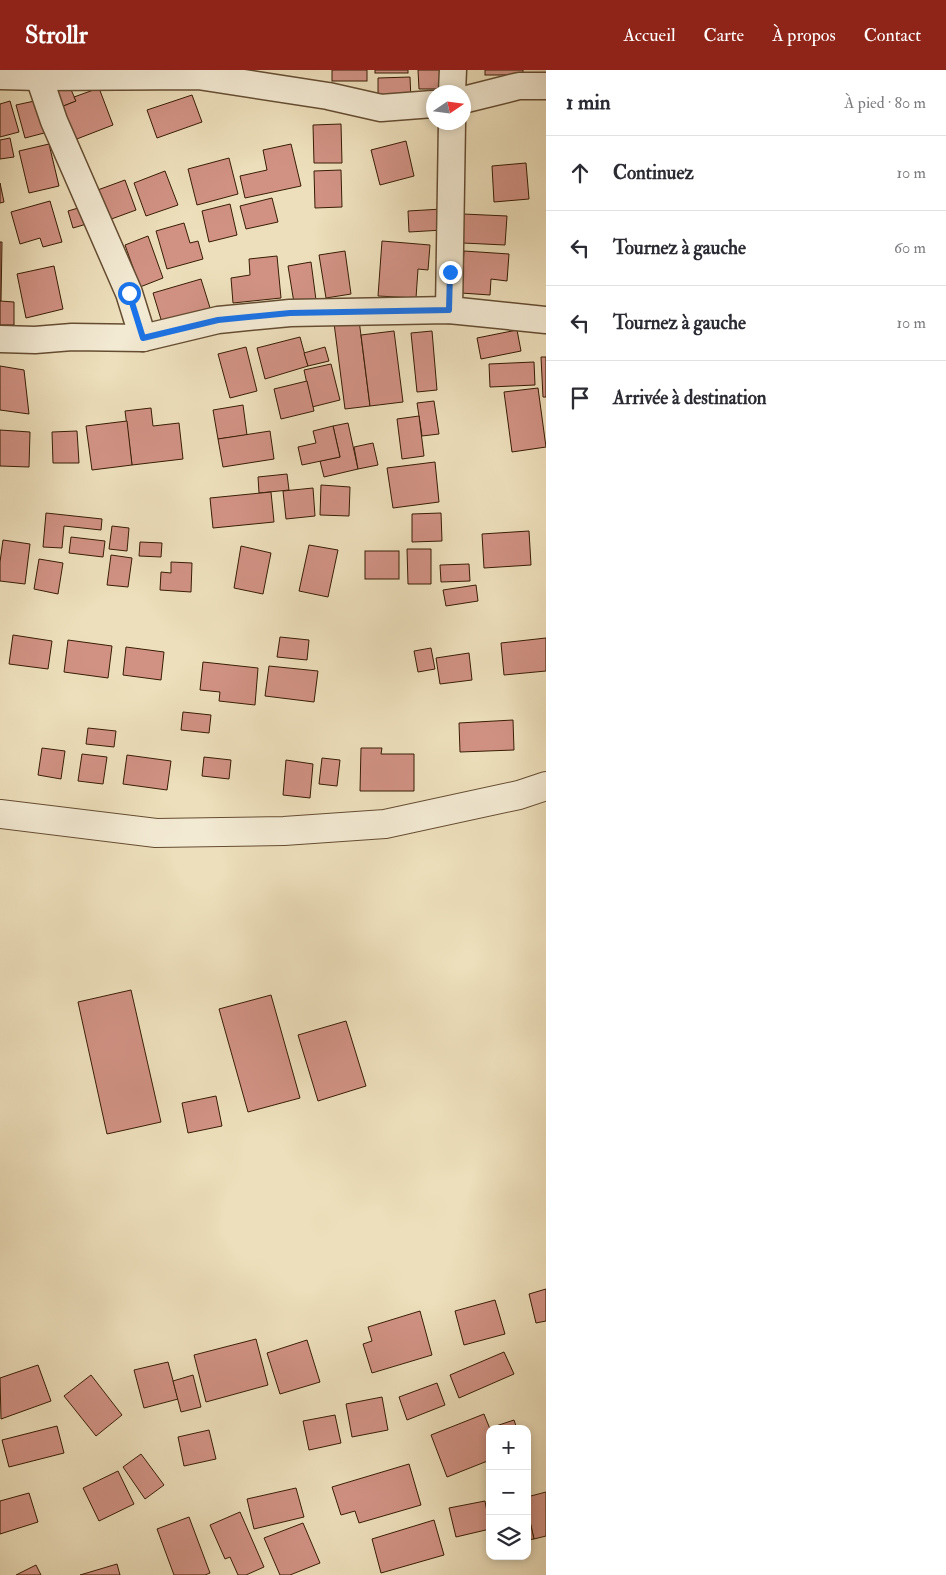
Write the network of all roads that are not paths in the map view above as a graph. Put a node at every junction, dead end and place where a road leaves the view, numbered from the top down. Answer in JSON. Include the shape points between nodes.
{"nodes":[{"id":1,"x":452,"y":70,"type":"edge"},
{"id":2,"x":0,"y":76,"type":"edge"},
{"id":3,"x":39,"y":77,"type":"junction"},
{"id":4,"x":452,"y":85,"type":"edge"},
{"id":5,"x":546,"y":86,"type":"edge"},
{"id":6,"x":471,"y":98,"type":"edge"},
{"id":7,"x":426,"y":105,"type":"edge"},
{"id":8,"x":452,"y":130,"type":"edge"},
{"id":9,"x":449,"y":310,"type":"junction"},
{"id":10,"x":546,"y":320,"type":"edge"},
{"id":11,"x":143,"y":338,"type":"junction"},
{"id":12,"x":0,"y":339,"type":"edge"},
{"id":13,"x":546,"y":786,"type":"edge"},
{"id":14,"x":0,"y":814,"type":"edge"}],
"edges":[{"from":1,"to":4,"type":"street"},
{"from":2,"to":3,"type":"street"},
{"from":3,"to":7,"type":"street","via":[[198,76],[328,96],[381,108]]},
{"from":3,"to":11,"type":"street","via":[[54,121],[129,293]]},
{"from":5,"to":6,"type":"street","via":[[519,86]]},
{"from":8,"to":9,"type":"street"},
{"from":9,"to":10,"type":"street"},
{"from":9,"to":11,"type":"street","via":[[290,313],[218,320]]},
{"from":11,"to":12,"type":"street"},
{"from":13,"to":14,"type":"street","via":[[519,795],[385,824],[284,830],[156,832]]}]}
